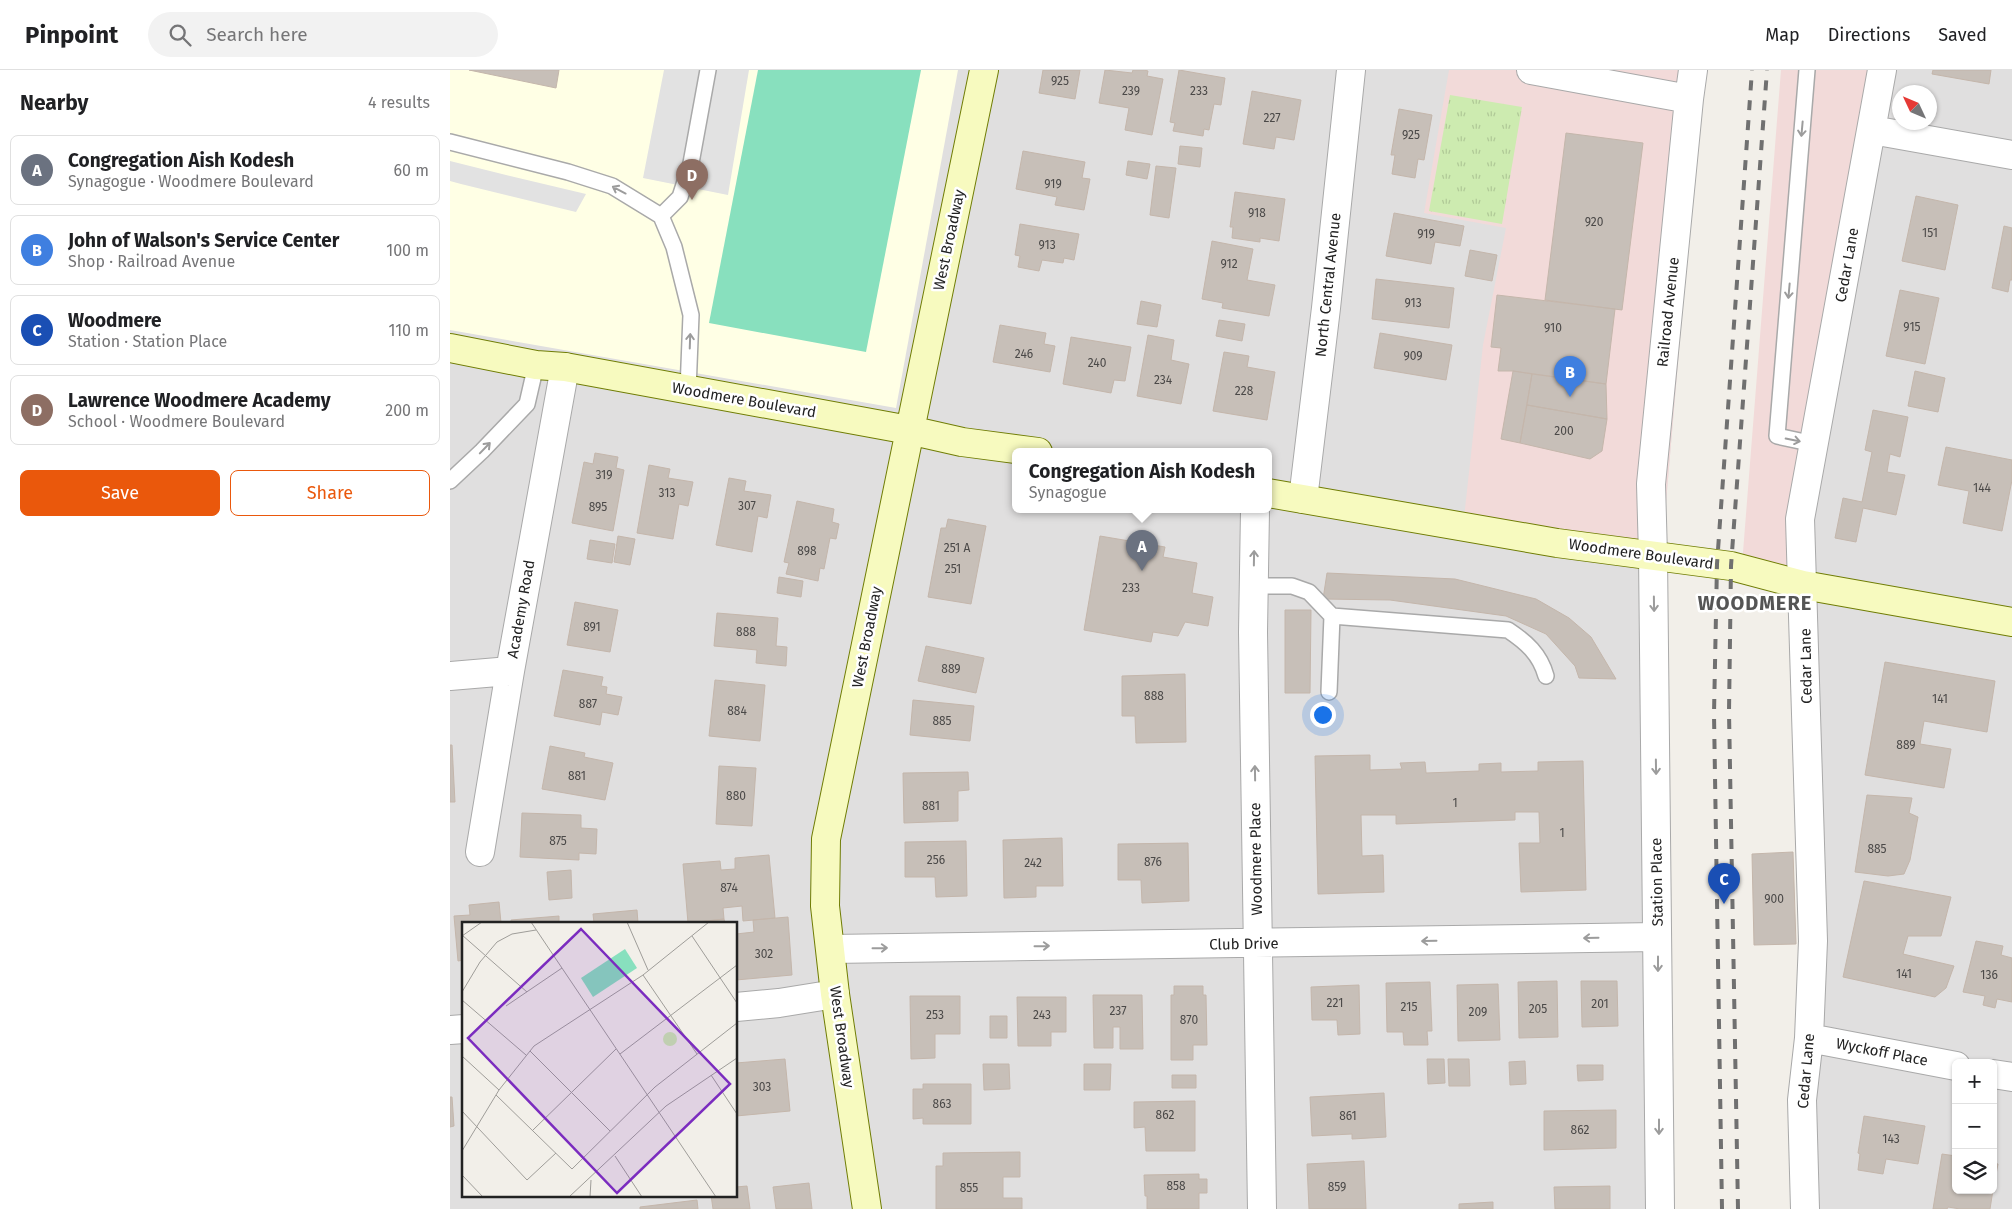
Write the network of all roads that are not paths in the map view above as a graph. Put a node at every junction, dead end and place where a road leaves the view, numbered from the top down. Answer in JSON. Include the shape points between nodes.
{"nodes":[{"id":1,"x":708,"y":70,"type":"edge"},
{"id":2,"x":984,"y":70,"type":"edge"},
{"id":3,"x":1350,"y":70,"type":"edge"},
{"id":4,"x":1531,"y":70,"type":"edge"},
{"id":5,"x":1693,"y":70,"type":"edge"},
{"id":6,"x":1807,"y":70,"type":"edge"},
{"id":7,"x":1882,"y":70,"type":"edge"},
{"id":8,"x":1689,"y":99,"type":"junction"},
{"id":9,"x":1872,"y":130,"type":"junction"},
{"id":10,"x":450,"y":142,"type":"edge"},
{"id":11,"x":2012,"y":155,"type":"edge"},
{"id":12,"x":661,"y":216,"type":"junction"},
{"id":13,"x":450,"y":348,"type":"edge"},
{"id":14,"x":536,"y":365,"type":"junction"},
{"id":15,"x":565,"y":367,"type":"junction"},
{"id":16,"x":688,"y":390,"type":"junction"},
{"id":17,"x":909,"y":430,"type":"junction"},
{"id":18,"x":1814,"y":444,"type":"junction"},
{"id":19,"x":1012,"y":449,"type":"edge"},
{"id":20,"x":450,"y":481,"type":"edge"},
{"id":21,"x":1272,"y":494,"type":"edge"},
{"id":22,"x":1303,"y":499,"type":"junction"},
{"id":23,"x":1255,"y":513,"type":"edge"},
{"id":24,"x":1654,"y":555,"type":"junction"},
{"id":25,"x":1804,"y":585,"type":"junction"},
{"id":26,"x":1254,"y":586,"type":"junction"},
{"id":27,"x":1332,"y":616,"type":"junction"},
{"id":28,"x":2012,"y":622,"type":"edge"},
{"id":29,"x":510,"y":671,"type":"junction"},
{"id":30,"x":450,"y":676,"type":"edge"},
{"id":31,"x":1546,"y":676,"type":"dead end"},
{"id":32,"x":1329,"y":692,"type":"dead end"},
{"id":33,"x":480,"y":852,"type":"dead end"},
{"id":34,"x":1657,"y":938,"type":"junction"},
{"id":35,"x":1258,"y":944,"type":"junction"},
{"id":36,"x":831,"y":949,"type":"junction"},
{"id":37,"x":836,"y":994,"type":"junction"},
{"id":38,"x":738,"y":1007,"type":"edge"},
{"id":39,"x":1809,"y":1038,"type":"junction"},
{"id":40,"x":1952,"y":1065,"type":"edge"},
{"id":41,"x":1997,"y":1075,"type":"edge"},
{"id":42,"x":2012,"y":1077,"type":"edge"},
{"id":43,"x":867,"y":1209,"type":"edge"},
{"id":44,"x":1262,"y":1209,"type":"edge"},
{"id":45,"x":1660,"y":1209,"type":"edge"},
{"id":46,"x":1805,"y":1209,"type":"edge"}],
"edges":[{"from":1,"to":12,"type":"lane","via":[[692,163],[680,197]]},
{"from":2,"to":17,"type":"street","name":"West Broadway"},
{"from":3,"to":22,"type":"street","name":"North Central Avenue"},
{"from":4,"to":8,"type":"street"},
{"from":5,"to":8,"type":"street","name":"Railroad Avenue"},
{"from":6,"to":18,"type":"lane","one_way":true,"via":[[1777,436]]},
{"from":7,"to":9,"type":"street","name":"Cedar Lane"},
{"from":8,"to":24,"type":"street","name":"Railroad Avenue","via":[[1650,484]]},
{"from":9,"to":11,"type":"street"},
{"from":9,"to":18,"type":"street","name":"Cedar Lane"},
{"from":12,"to":10,"type":"lane","one_way":true,"via":[[612,186]]},
{"from":16,"to":12,"type":"lane","one_way":true,"via":[[691,315],[674,247]]},
{"from":13,"to":14,"type":"street","name":"Woodmere Boulevard"},
{"from":14,"to":15,"type":"street","name":"Woodmere Boulevard"},
{"from":20,"to":14,"type":"lane","one_way":true,"via":[[527,404]]},
{"from":15,"to":16,"type":"street","name":"Woodmere Boulevard"},
{"from":15,"to":29,"type":"street","name":"Academy Road"},
{"from":16,"to":17,"type":"street","name":"Woodmere Boulevard"},
{"from":17,"to":19,"type":"street","name":"Woodmere Boulevard"},
{"from":17,"to":36,"type":"street","name":"West Broadway","via":[[826,839],[825,906]]},
{"from":18,"to":25,"type":"street","name":"Cedar Lane","via":[[1800,518]]},
{"from":21,"to":22,"type":"street","name":"Woodmere Boulevard"},
{"from":22,"to":24,"type":"street","name":"Woodmere Boulevard","via":[[1557,543]]},
{"from":26,"to":23,"type":"street","name":"Woodmere Place","one_way":true},
{"from":24,"to":25,"type":"street","name":"Woodmere Boulevard","via":[[1731,566]]},
{"from":24,"to":34,"type":"street","name":"Station Place","one_way":true},
{"from":25,"to":28,"type":"street","name":"Woodmere Boulevard"},
{"from":25,"to":39,"type":"street","name":"Cedar Lane","via":[[1813,941]]},
{"from":26,"to":27,"type":"lane","via":[[1292,586],[1309,592]]},
{"from":35,"to":26,"type":"street","name":"Woodmere Place","one_way":true},
{"from":27,"to":31,"type":"lane","via":[[1508,630],[1527,643],[1542,662]]},
{"from":27,"to":32,"type":"lane"},
{"from":29,"to":30,"type":"street"},
{"from":29,"to":33,"type":"street","name":"Academy Road"},
{"from":34,"to":35,"type":"street","name":"Club Drive","one_way":true},
{"from":34,"to":45,"type":"street","name":"Station Place","one_way":true},
{"from":36,"to":35,"type":"street","name":"Club Drive","one_way":true},
{"from":35,"to":44,"type":"street","name":"Woodmere Place"},
{"from":36,"to":37,"type":"street","name":"West Broadway"},
{"from":37,"to":38,"type":"street"},
{"from":37,"to":43,"type":"street","name":"West Broadway"},
{"from":39,"to":40,"type":"street","name":"Wyckoff Place"},
{"from":39,"to":46,"type":"street","name":"Cedar Lane","via":[[1802,1100]]},
{"from":41,"to":42,"type":"street"}]}
